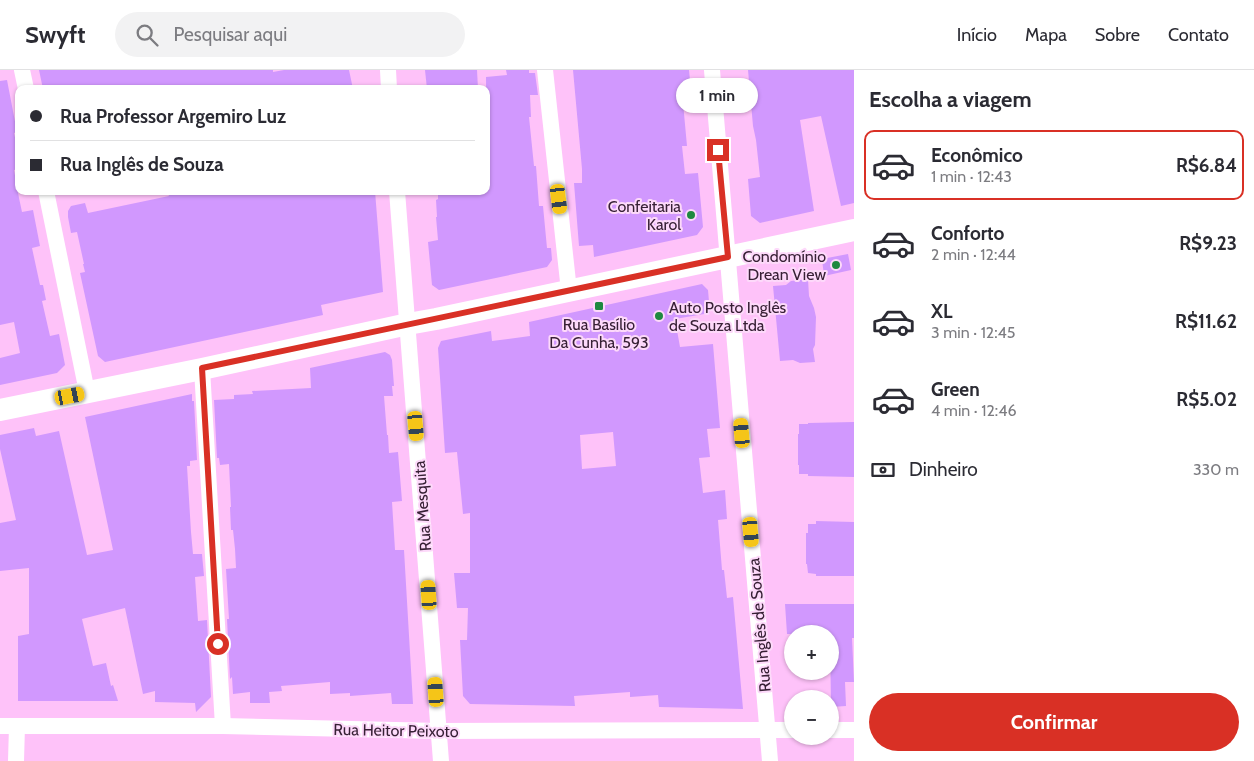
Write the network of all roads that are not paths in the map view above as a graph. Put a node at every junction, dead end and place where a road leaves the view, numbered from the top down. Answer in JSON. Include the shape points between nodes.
{"nodes":[{"id":1,"x":22,"y":70,"type":"edge"},
{"id":2,"x":388,"y":70,"type":"edge"},
{"id":3,"x":545,"y":70,"type":"edge"},
{"id":4,"x":712,"y":70,"type":"edge"},
{"id":5,"x":25,"y":85,"type":"edge"},
{"id":6,"x":390,"y":85,"type":"edge"},
{"id":7,"x":50,"y":195,"type":"edge"},
{"id":8,"x":397,"y":195,"type":"edge"},
{"id":9,"x":854,"y":230,"type":"edge"},
{"id":10,"x":728,"y":257,"type":"junction"},
{"id":11,"x":569,"y":291,"type":"junction"},
{"id":12,"x":408,"y":324,"type":"junction"},
{"id":13,"x":202,"y":368,"type":"junction"},
{"id":14,"x":87,"y":392,"type":"junction"},
{"id":15,"x":0,"y":410,"type":"edge"},
{"id":16,"x":0,"y":726,"type":"edge"},
{"id":17,"x":17,"y":726,"type":"junction"},
{"id":18,"x":223,"y":726,"type":"junction"},
{"id":19,"x":768,"y":730,"type":"junction"},
{"id":20,"x":784,"y":730,"type":"edge"},
{"id":21,"x":839,"y":730,"type":"edge"},
{"id":22,"x":854,"y":730,"type":"edge"},
{"id":23,"x":440,"y":731,"type":"junction"},
{"id":24,"x":16,"y":761,"type":"edge"},
{"id":25,"x":442,"y":761,"type":"edge"},
{"id":26,"x":770,"y":761,"type":"edge"}],
"edges":[{"from":1,"to":5,"type":"street"},
{"from":2,"to":6,"type":"street"},
{"from":3,"to":11,"type":"street"},
{"from":4,"to":10,"type":"street","name":"Rua Inglês de Souza"},
{"from":7,"to":14,"type":"street"},
{"from":8,"to":12,"type":"street","name":"Rua Mesquita"},
{"from":9,"to":10,"type":"street"},
{"from":10,"to":11,"type":"street"},
{"from":10,"to":19,"type":"street","name":"Rua Inglês de Souza"},
{"from":11,"to":12,"type":"street"},
{"from":12,"to":13,"type":"street"},
{"from":12,"to":23,"type":"street","name":"Rua Mesquita"},
{"from":13,"to":14,"type":"street"},
{"from":13,"to":18,"type":"street"},
{"from":14,"to":15,"type":"street"},
{"from":16,"to":17,"type":"street","name":"Rua Heitor Peixoto"},
{"from":17,"to":18,"type":"street","name":"Rua Heitor Peixoto"},
{"from":17,"to":24,"type":"street"},
{"from":18,"to":23,"type":"street","name":"Rua Heitor Peixoto"},
{"from":19,"to":20,"type":"street","name":"Rua Heitor Peixoto"},
{"from":19,"to":23,"type":"street","name":"Rua Heitor Peixoto"},
{"from":19,"to":26,"type":"street","name":"Rua Inglês de Souza"},
{"from":21,"to":22,"type":"street"},
{"from":23,"to":25,"type":"street","name":"Rua Mesquita"}]}
